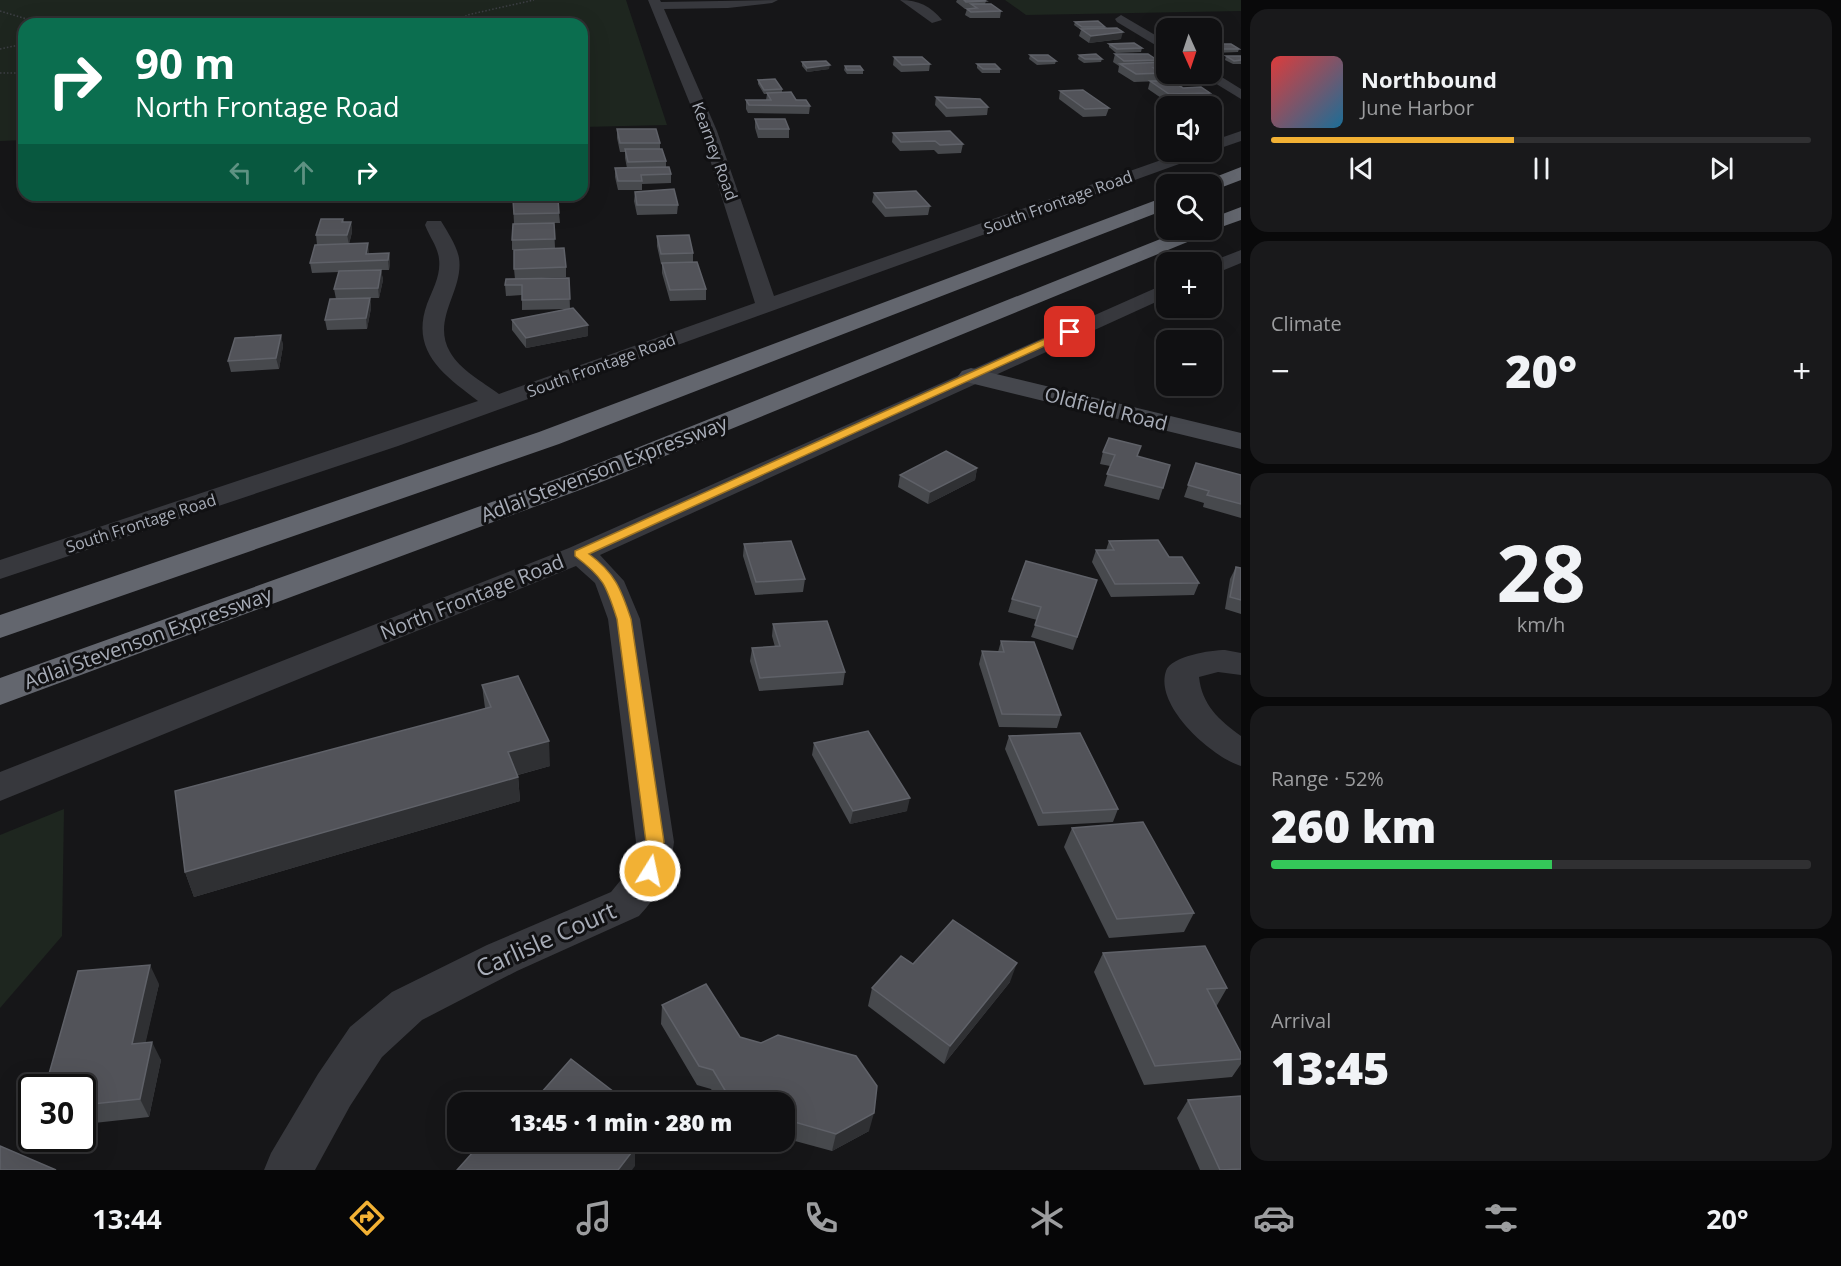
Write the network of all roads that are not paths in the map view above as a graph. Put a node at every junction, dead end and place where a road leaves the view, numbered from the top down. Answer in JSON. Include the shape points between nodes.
{"nodes":[{"id":1,"x":772,"y":0,"type":"edge"},
{"id":2,"x":906,"y":0,"type":"edge"},
{"id":3,"x":655,"y":3,"type":"edge"},
{"id":4,"x":1121,"y":19,"type":"dead end"},
{"id":5,"x":936,"y":20,"type":"dead end"},
{"id":6,"x":1156,"y":41,"type":"edge"},
{"id":7,"x":1222,"y":83,"type":"edge"},
{"id":8,"x":1241,"y":95,"type":"edge"},
{"id":9,"x":1241,"y":136,"type":"edge"},
{"id":10,"x":1222,"y":143,"type":"edge"},
{"id":11,"x":1170,"y":162,"type":"edge"},
{"id":12,"x":1241,"y":173,"type":"edge"},
{"id":13,"x":1222,"y":181,"type":"edge"},
{"id":14,"x":1156,"y":206,"type":"edge"},
{"id":15,"x":1241,"y":213,"type":"edge"},
{"id":16,"x":1222,"y":221,"type":"edge"},
{"id":17,"x":434,"y":225,"type":"dead end"},
{"id":18,"x":1175,"y":240,"type":"edge"},
{"id":19,"x":1241,"y":256,"type":"edge"},
{"id":20,"x":1222,"y":265,"type":"edge"},
{"id":21,"x":1156,"y":294,"type":"edge"},
{"id":22,"x":767,"y":306,"type":"junction"},
{"id":23,"x":971,"y":376,"type":"junction"},
{"id":24,"x":496,"y":403,"type":"junction"},
{"id":25,"x":1241,"y":441,"type":"edge"},
{"id":26,"x":579,"y":554,"type":"junction"},
{"id":27,"x":0,"y":570,"type":"edge"},
{"id":28,"x":0,"y":627,"type":"edge"},
{"id":29,"x":1241,"y":664,"type":"edge"},
{"id":30,"x":0,"y":692,"type":"edge"},
{"id":31,"x":1241,"y":753,"type":"edge"},
{"id":32,"x":0,"y":787,"type":"edge"},
{"id":33,"x":288,"y":1170,"type":"edge"}],
"edges":[{"from":1,"to":3,"type":"street","via":[[728,5]]},
{"from":2,"to":5,"type":"street"},
{"from":3,"to":22,"type":"street","name":"Kearney Road","via":[[709,131]]},
{"from":4,"to":6,"type":"street"},
{"from":7,"to":8,"type":"street"},
{"from":9,"to":10,"type":"street"},
{"from":11,"to":22,"type":"street","name":"South Frontage Road"},
{"from":12,"to":13,"type":"highway"},
{"from":14,"to":28,"type":"highway","via":[[549,438]]},
{"from":15,"to":16,"type":"highway"},
{"from":17,"to":24,"type":"street","via":[[445,244],[449,270],[430,324],[434,345],[447,364]]},
{"from":18,"to":30,"type":"highway","name":"Adlai Stevenson Expressway","via":[[594,476]]},
{"from":19,"to":20,"type":"street"},
{"from":21,"to":23,"type":"street","name":"North Frontage Road"},
{"from":22,"to":24,"type":"street","name":"South Frontage Road"},
{"from":23,"to":25,"type":"street","name":"Oldfield Road"},
{"from":23,"to":26,"type":"street","name":"North Frontage Road"},
{"from":24,"to":27,"type":"street","name":"South Frontage Road"},
{"from":26,"to":32,"type":"street","name":"North Frontage Road"},
{"from":26,"to":33,"type":"street","name":"Carlisle Court","via":[[603,570],[624,619],[655,842],[650,871],[640,890],[625,904],[502,958],[407,1006],[366,1042]]},
{"from":29,"to":31,"type":"street","via":[[1206,661],[1182,672],[1182,690],[1194,716]]}]}
